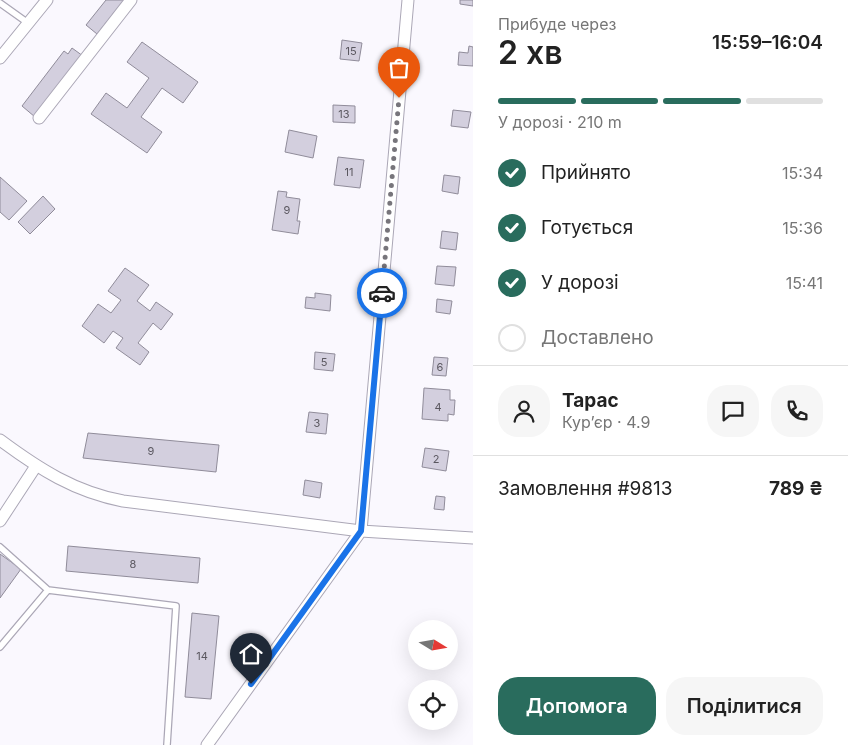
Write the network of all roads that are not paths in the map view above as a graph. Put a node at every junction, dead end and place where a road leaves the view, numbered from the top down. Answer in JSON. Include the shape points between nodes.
{"nodes":[{"id":1,"x":47,"y":0,"type":"edge"},
{"id":2,"x":131,"y":0,"type":"edge"},
{"id":3,"x":408,"y":0,"type":"edge"},
{"id":4,"x":0,"y":3,"type":"edge"},
{"id":5,"x":28,"y":23,"type":"junction"},
{"id":6,"x":0,"y":58,"type":"edge"},
{"id":7,"x":39,"y":118,"type":"dead end"},
{"id":8,"x":0,"y":440,"type":"edge"},
{"id":9,"x":36,"y":466,"type":"junction"},
{"id":10,"x":0,"y":521,"type":"edge"},
{"id":11,"x":361,"y":531,"type":"junction"},
{"id":12,"x":473,"y":538,"type":"edge"},
{"id":13,"x":0,"y":547,"type":"edge"},
{"id":14,"x":48,"y":590,"type":"junction"},
{"id":15,"x":0,"y":647,"type":"edge"},
{"id":16,"x":167,"y":745,"type":"edge"},
{"id":17,"x":207,"y":745,"type":"edge"}],
"edges":[{"from":1,"to":5,"type":"street"},
{"from":2,"to":7,"type":"street"},
{"from":3,"to":11,"type":"street"},
{"from":4,"to":5,"type":"lane"},
{"from":5,"to":6,"type":"street"},
{"from":8,"to":9,"type":"street"},
{"from":9,"to":10,"type":"street"},
{"from":9,"to":11,"type":"street","via":[[80,489],[124,501]]},
{"from":11,"to":12,"type":"street"},
{"from":11,"to":17,"type":"street"},
{"from":13,"to":14,"type":"lane"},
{"from":14,"to":15,"type":"lane"},
{"from":14,"to":16,"type":"lane","via":[[176,606]]}]}
